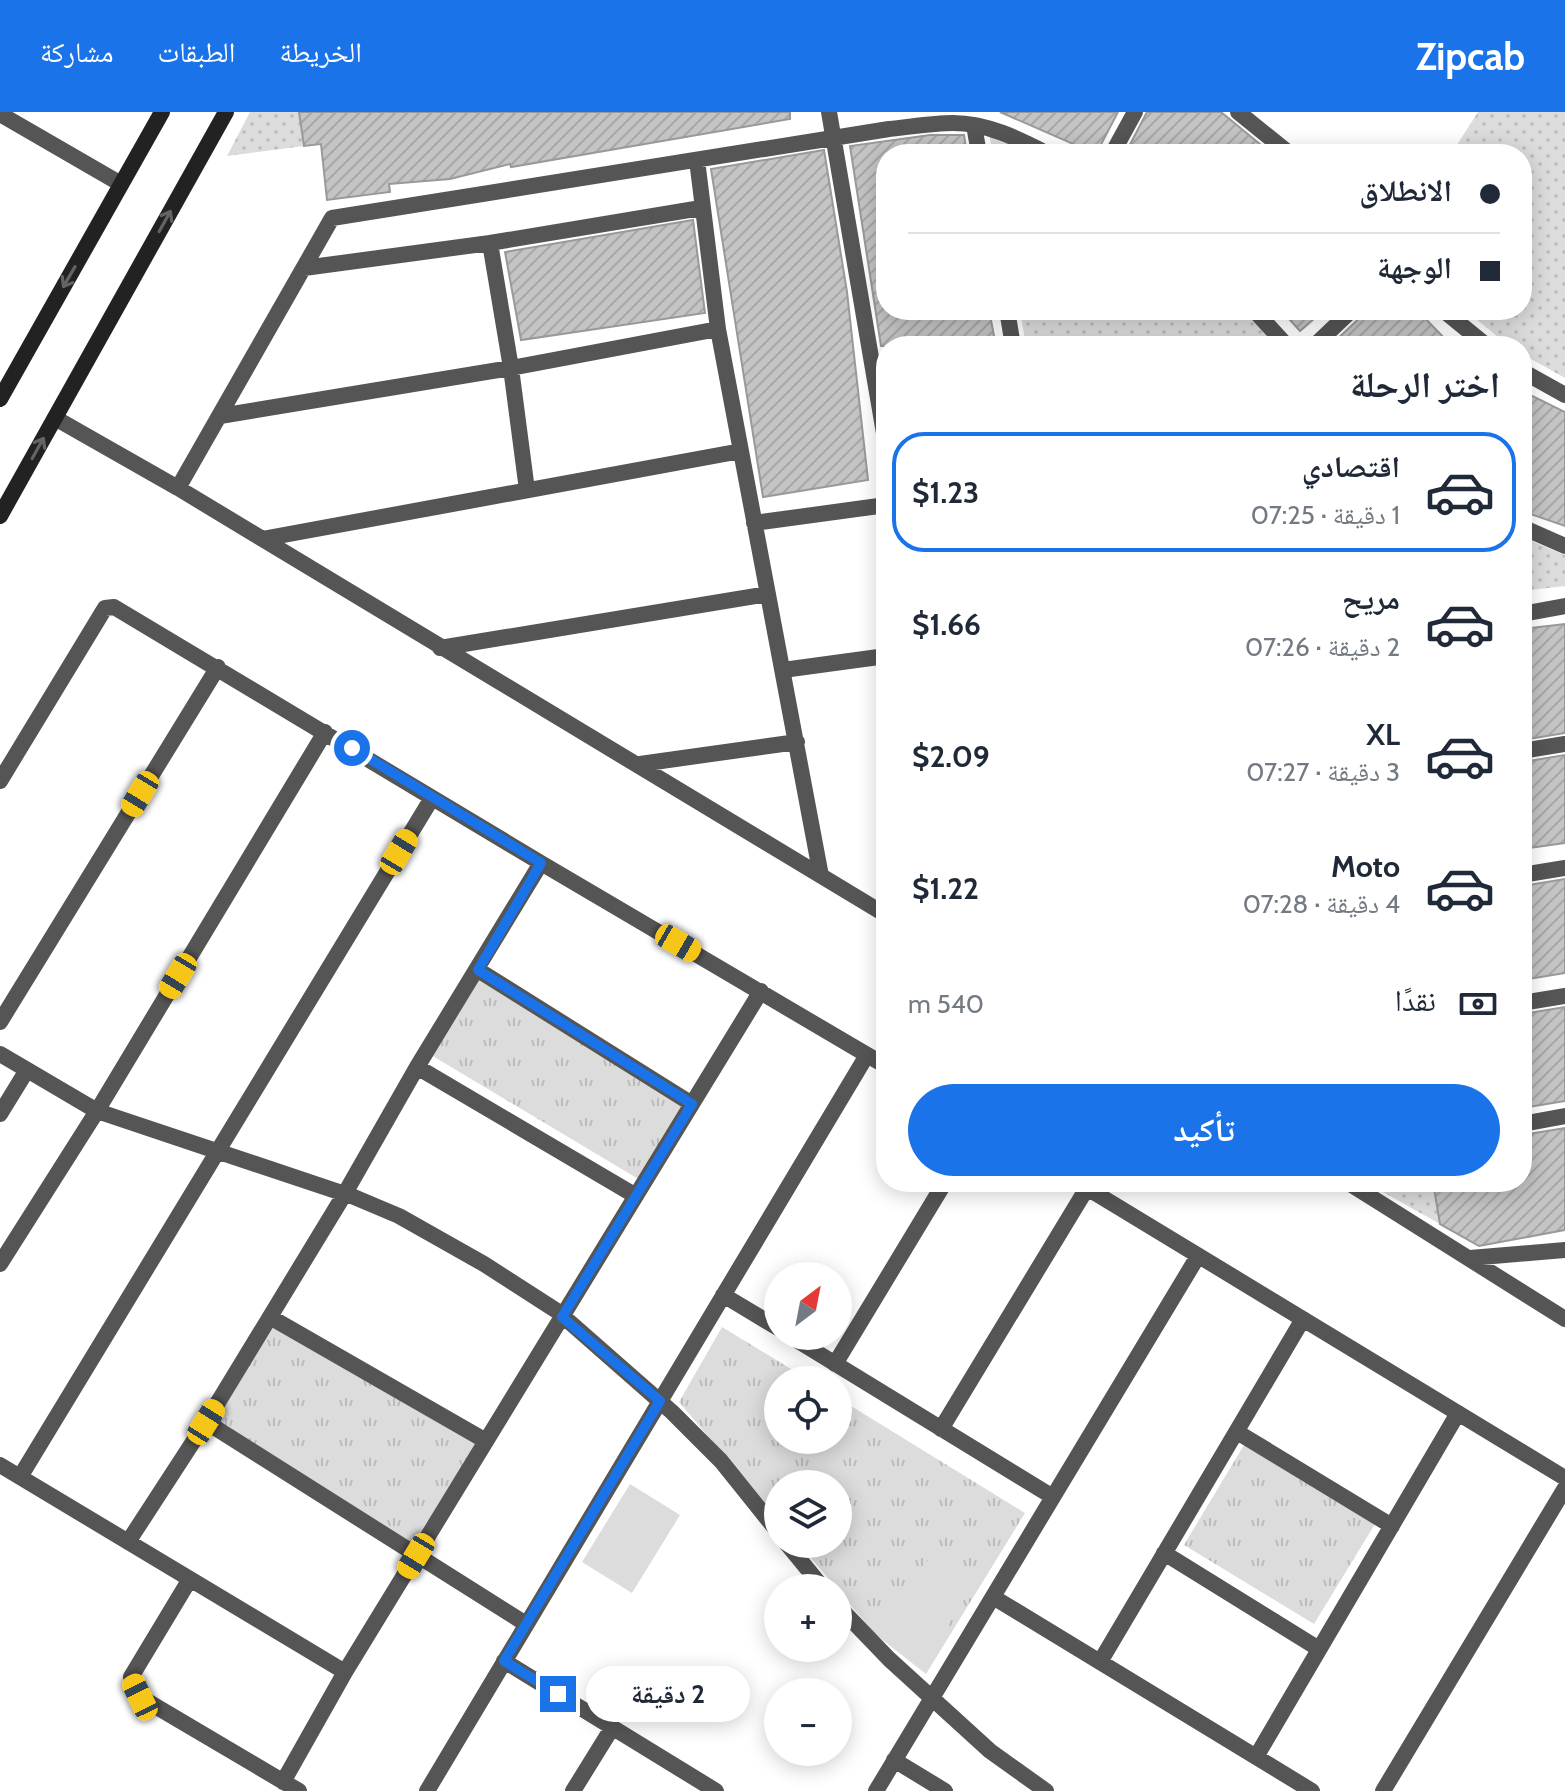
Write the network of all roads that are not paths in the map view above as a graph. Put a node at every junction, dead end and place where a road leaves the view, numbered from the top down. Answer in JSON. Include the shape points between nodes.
{"nodes":[{"id":1,"x":162,"y":112,"type":"edge"},
{"id":2,"x":226,"y":112,"type":"edge"},
{"id":3,"x":829,"y":112,"type":"edge"},
{"id":4,"x":1135,"y":112,"type":"edge"},
{"id":5,"x":1238,"y":112,"type":"edge"},
{"id":6,"x":0,"y":114,"type":"edge"},
{"id":7,"x":974,"y":125,"type":"junction"},
{"id":8,"x":833,"y":138,"type":"junction"},
{"id":9,"x":977,"y":144,"type":"edge"},
{"id":10,"x":1027,"y":144,"type":"edge"},
{"id":11,"x":1117,"y":144,"type":"edge"},
{"id":12,"x":1278,"y":144,"type":"edge"},
{"id":13,"x":697,"y":160,"type":"junction"},
{"id":14,"x":121,"y":184,"type":"junction"},
{"id":15,"x":701,"y":208,"type":"junction"},
{"id":16,"x":490,"y":243,"type":"junction"},
{"id":17,"x":304,"y":268,"type":"junction"},
{"id":18,"x":1263,"y":320,"type":"edge"},
{"id":19,"x":1341,"y":320,"type":"edge"},
{"id":20,"x":1455,"y":320,"type":"edge"},
{"id":21,"x":718,"y":329,"type":"junction"},
{"id":22,"x":1278,"y":336,"type":"edge"},
{"id":23,"x":1325,"y":336,"type":"edge"},
{"id":24,"x":1475,"y":336,"type":"edge"},
{"id":25,"x":511,"y":368,"type":"junction"},
{"id":26,"x":1532,"y":377,"type":"edge"},
{"id":27,"x":876,"y":387,"type":"edge"},
{"id":28,"x":1565,"y":395,"type":"edge"},
{"id":29,"x":0,"y":399,"type":"edge"},
{"id":30,"x":220,"y":416,"type":"junction"},
{"id":31,"x":55,"y":418,"type":"junction"},
{"id":32,"x":741,"y":451,"type":"junction"},
{"id":33,"x":178,"y":488,"type":"junction"},
{"id":34,"x":527,"y":490,"type":"junction"},
{"id":35,"x":876,"y":506,"type":"edge"},
{"id":36,"x":0,"y":516,"type":"edge"},
{"id":37,"x":754,"y":523,"type":"junction"},
{"id":38,"x":1532,"y":531,"type":"edge"},
{"id":39,"x":262,"y":539,"type":"junction"},
{"id":40,"x":1565,"y":546,"type":"edge"},
{"id":41,"x":768,"y":594,"type":"junction"},
{"id":42,"x":1565,"y":606,"type":"edge"},
{"id":43,"x":1532,"y":612,"type":"edge"},
{"id":44,"x":440,"y":648,"type":"junction"},
{"id":45,"x":876,"y":657,"type":"edge"},
{"id":46,"x":218,"y":667,"type":"junction"},
{"id":47,"x":783,"y":670,"type":"junction"},
{"id":48,"x":325,"y":732,"type":"junction"},
{"id":49,"x":797,"y":742,"type":"junction"},
{"id":50,"x":1565,"y":744,"type":"edge"},
{"id":51,"x":1532,"y":749,"type":"edge"},
{"id":52,"x":640,"y":764,"type":"junction"},
{"id":53,"x":0,"y":781,"type":"edge"},
{"id":54,"x":432,"y":798,"type":"junction"},
{"id":55,"x":541,"y":863,"type":"junction"},
{"id":56,"x":1565,"y":868,"type":"edge"},
{"id":57,"x":1532,"y":873,"type":"edge"},
{"id":58,"x":821,"y":876,"type":"junction"},
{"id":59,"x":876,"y":909,"type":"edge"},
{"id":60,"x":478,"y":970,"type":"junction"},
{"id":61,"x":761,"y":991,"type":"junction"},
{"id":62,"x":1565,"y":996,"type":"edge"},
{"id":63,"x":1532,"y":1001,"type":"edge"},
{"id":64,"x":0,"y":1022,"type":"edge"},
{"id":65,"x":0,"y":1054,"type":"edge"},
{"id":66,"x":867,"y":1055,"type":"junction"},
{"id":67,"x":876,"y":1060,"type":"edge"},
{"id":68,"x":417,"y":1067,"type":"junction"},
{"id":69,"x":27,"y":1070,"type":"junction"},
{"id":70,"x":692,"y":1104,"type":"junction"},
{"id":71,"x":97,"y":1111,"type":"junction"},
{"id":72,"x":0,"y":1114,"type":"edge"},
{"id":73,"x":1565,"y":1116,"type":"edge"},
{"id":74,"x":1532,"y":1122,"type":"edge"},
{"id":75,"x":217,"y":1151,"type":"junction"},
{"id":76,"x":939,"y":1192,"type":"edge"},
{"id":77,"x":1078,"y":1192,"type":"edge"},
{"id":78,"x":1093,"y":1192,"type":"edge"},
{"id":79,"x":1363,"y":1192,"type":"edge"},
{"id":80,"x":344,"y":1195,"type":"junction"},
{"id":81,"x":636,"y":1196,"type":"junction"},
{"id":82,"x":1565,"y":1250,"type":"edge"},
{"id":83,"x":1198,"y":1256,"type":"junction"},
{"id":84,"x":1470,"y":1258,"type":"junction"},
{"id":85,"x":0,"y":1264,"type":"edge"},
{"id":86,"x":723,"y":1295,"type":"junction"},
{"id":87,"x":270,"y":1317,"type":"junction"},
{"id":88,"x":562,"y":1317,"type":"junction"},
{"id":89,"x":1303,"y":1319,"type":"junction"},
{"id":90,"x":1565,"y":1319,"type":"edge"},
{"id":91,"x":764,"y":1320,"type":"edge"},
{"id":92,"x":812,"y":1350,"type":"edge"},
{"id":93,"x":835,"y":1364,"type":"junction"},
{"id":94,"x":660,"y":1401,"type":"junction"},
{"id":95,"x":1458,"y":1413,"type":"junction"},
{"id":96,"x":206,"y":1422,"type":"junction"},
{"id":97,"x":941,"y":1429,"type":"junction"},
{"id":98,"x":1237,"y":1432,"type":"junction"},
{"id":99,"x":486,"y":1441,"type":"junction"},
{"id":100,"x":0,"y":1465,"type":"edge"},
{"id":101,"x":20,"y":1477,"type":"junction"},
{"id":102,"x":1565,"y":1478,"type":"edge"},
{"id":103,"x":1565,"y":1488,"type":"edge"},
{"id":104,"x":1053,"y":1497,"type":"junction"},
{"id":105,"x":764,"y":1515,"type":"edge"},
{"id":106,"x":1392,"y":1526,"type":"junction"},
{"id":107,"x":128,"y":1542,"type":"junction"},
{"id":108,"x":1164,"y":1553,"type":"junction"},
{"id":109,"x":416,"y":1556,"type":"junction"},
{"id":110,"x":798,"y":1558,"type":"edge"},
{"id":111,"x":812,"y":1574,"type":"edge"},
{"id":112,"x":190,"y":1579,"type":"junction"},
{"id":113,"x":993,"y":1597,"type":"junction"},
{"id":114,"x":852,"y":1620,"type":"edge"},
{"id":115,"x":526,"y":1624,"type":"junction"},
{"id":116,"x":1319,"y":1649,"type":"junction"},
{"id":117,"x":504,"y":1661,"type":"junction"},
{"id":118,"x":1100,"y":1662,"type":"junction"},
{"id":119,"x":345,"y":1672,"type":"junction"},
{"id":120,"x":931,"y":1698,"type":"junction"},
{"id":121,"x":612,"y":1728,"type":"junction"},
{"id":122,"x":1256,"y":1757,"type":"junction"},
{"id":123,"x":894,"y":1760,"type":"junction"},
{"id":124,"x":283,"y":1782,"type":"junction"},
{"id":125,"x":299,"y":1791,"type":"edge"},
{"id":126,"x":427,"y":1791,"type":"edge"},
{"id":127,"x":573,"y":1791,"type":"edge"},
{"id":128,"x":716,"y":1791,"type":"edge"},
{"id":129,"x":876,"y":1791,"type":"edge"},
{"id":130,"x":945,"y":1791,"type":"edge"},
{"id":131,"x":1046,"y":1791,"type":"edge"},
{"id":132,"x":1312,"y":1791,"type":"edge"},
{"id":133,"x":1383,"y":1791,"type":"edge"}],
"edges":[{"from":1,"to":14,"type":"main road"},
{"from":31,"to":2,"type":"main road","one_way":true},
{"from":3,"to":8,"type":"street"},
{"from":4,"to":11,"type":"street"},
{"from":5,"to":12,"type":"street"},
{"from":6,"to":14,"type":"street"},
{"from":7,"to":8,"type":"street","via":[[952,123]]},
{"from":7,"to":9,"type":"street"},
{"from":7,"to":10,"type":"street"},
{"from":8,"to":13,"type":"street"},
{"from":8,"to":27,"type":"street"},
{"from":13,"to":15,"type":"street"},
{"from":13,"to":17,"type":"street","via":[[332,218]]},
{"from":14,"to":29,"type":"main road","one_way":true},
{"from":15,"to":16,"type":"street"},
{"from":15,"to":21,"type":"street"},
{"from":16,"to":17,"type":"street"},
{"from":16,"to":25,"type":"street"},
{"from":17,"to":30,"type":"street"},
{"from":18,"to":22,"type":"street"},
{"from":19,"to":23,"type":"street"},
{"from":20,"to":24,"type":"street"},
{"from":21,"to":25,"type":"street"},
{"from":21,"to":32,"type":"street"},
{"from":25,"to":30,"type":"street"},
{"from":25,"to":34,"type":"street"},
{"from":26,"to":28,"type":"street"},
{"from":30,"to":33,"type":"street"},
{"from":31,"to":33,"type":"street"},
{"from":36,"to":31,"type":"main road","one_way":true},
{"from":32,"to":34,"type":"street"},
{"from":32,"to":37,"type":"street"},
{"from":33,"to":39,"type":"street"},
{"from":34,"to":39,"type":"street"},
{"from":35,"to":37,"type":"street"},
{"from":37,"to":41,"type":"street"},
{"from":38,"to":40,"type":"street"},
{"from":39,"to":44,"type":"street"},
{"from":41,"to":44,"type":"street"},
{"from":41,"to":47,"type":"street"},
{"from":42,"to":43,"type":"street"},
{"from":44,"to":52,"type":"street"},
{"from":45,"to":47,"type":"street"},
{"from":46,"to":48,"type":"street"},
{"from":46,"to":53,"type":"street","via":[[114,607],[105,608]]},
{"from":46,"to":64,"type":"street"},
{"from":47,"to":49,"type":"street"},
{"from":48,"to":54,"type":"street"},
{"from":48,"to":71,"type":"street"},
{"from":49,"to":52,"type":"street"},
{"from":49,"to":58,"type":"street"},
{"from":50,"to":51,"type":"street"},
{"from":52,"to":58,"type":"street"},
{"from":54,"to":55,"type":"street"},
{"from":54,"to":75,"type":"street"},
{"from":55,"to":60,"type":"street"},
{"from":55,"to":61,"type":"street"},
{"from":56,"to":57,"type":"street"},
{"from":58,"to":59,"type":"street"},
{"from":60,"to":68,"type":"street"},
{"from":60,"to":70,"type":"street"},
{"from":61,"to":66,"type":"street"},
{"from":61,"to":70,"type":"street"},
{"from":62,"to":63,"type":"street"},
{"from":65,"to":69,"type":"street"},
{"from":66,"to":67,"type":"street"},
{"from":66,"to":86,"type":"street"},
{"from":68,"to":80,"type":"street"},
{"from":68,"to":81,"type":"street"},
{"from":69,"to":71,"type":"street"},
{"from":69,"to":72,"type":"street"},
{"from":70,"to":81,"type":"street"},
{"from":71,"to":75,"type":"street"},
{"from":71,"to":85,"type":"street"},
{"from":73,"to":74,"type":"street"},
{"from":75,"to":80,"type":"street"},
{"from":75,"to":101,"type":"street"},
{"from":76,"to":93,"type":"street"},
{"from":77,"to":97,"type":"street"},
{"from":78,"to":83,"type":"street"},
{"from":79,"to":84,"type":"street"},
{"from":80,"to":87,"type":"street"},
{"from":80,"to":88,"type":"street","via":[[443,1240]]},
{"from":81,"to":88,"type":"street"},
{"from":82,"to":84,"type":"street"},
{"from":83,"to":89,"type":"street"},
{"from":83,"to":104,"type":"street"},
{"from":84,"to":90,"type":"street"},
{"from":86,"to":91,"type":"street"},
{"from":86,"to":94,"type":"street"},
{"from":87,"to":96,"type":"street"},
{"from":87,"to":99,"type":"street"},
{"from":88,"to":94,"type":"street"},
{"from":88,"to":99,"type":"street"},
{"from":89,"to":95,"type":"street"},
{"from":89,"to":98,"type":"street"},
{"from":92,"to":93,"type":"street"},
{"from":93,"to":97,"type":"street"},
{"from":94,"to":105,"type":"street","via":[[721,1461]]},
{"from":94,"to":115,"type":"street"},
{"from":95,"to":102,"type":"street"},
{"from":95,"to":106,"type":"street"},
{"from":96,"to":107,"type":"street"},
{"from":96,"to":109,"type":"street"},
{"from":97,"to":104,"type":"street"},
{"from":98,"to":106,"type":"street"},
{"from":98,"to":108,"type":"street"},
{"from":99,"to":109,"type":"street"},
{"from":100,"to":101,"type":"street"},
{"from":101,"to":107,"type":"street"},
{"from":103,"to":133,"type":"street"},
{"from":104,"to":113,"type":"street"},
{"from":106,"to":116,"type":"street"},
{"from":107,"to":112,"type":"street"},
{"from":108,"to":116,"type":"street"},
{"from":108,"to":118,"type":"street"},
{"from":109,"to":115,"type":"street"},
{"from":109,"to":119,"type":"street"},
{"from":110,"to":111,"type":"street"},
{"from":112,"to":119,"type":"street"},
{"from":112,"to":124,"type":"street","via":[[131,1677],[140,1697]]},
{"from":113,"to":118,"type":"street"},
{"from":113,"to":120,"type":"street"},
{"from":114,"to":120,"type":"street"},
{"from":115,"to":117,"type":"street"},
{"from":116,"to":122,"type":"street"},
{"from":117,"to":121,"type":"street"},
{"from":117,"to":126,"type":"street"},
{"from":118,"to":122,"type":"street"},
{"from":119,"to":124,"type":"street"},
{"from":120,"to":123,"type":"street"},
{"from":120,"to":131,"type":"street","via":[[990,1751]]},
{"from":121,"to":127,"type":"street"},
{"from":121,"to":128,"type":"street"},
{"from":122,"to":132,"type":"street"},
{"from":123,"to":129,"type":"street"},
{"from":123,"to":130,"type":"street"},
{"from":124,"to":125,"type":"street"}]}
